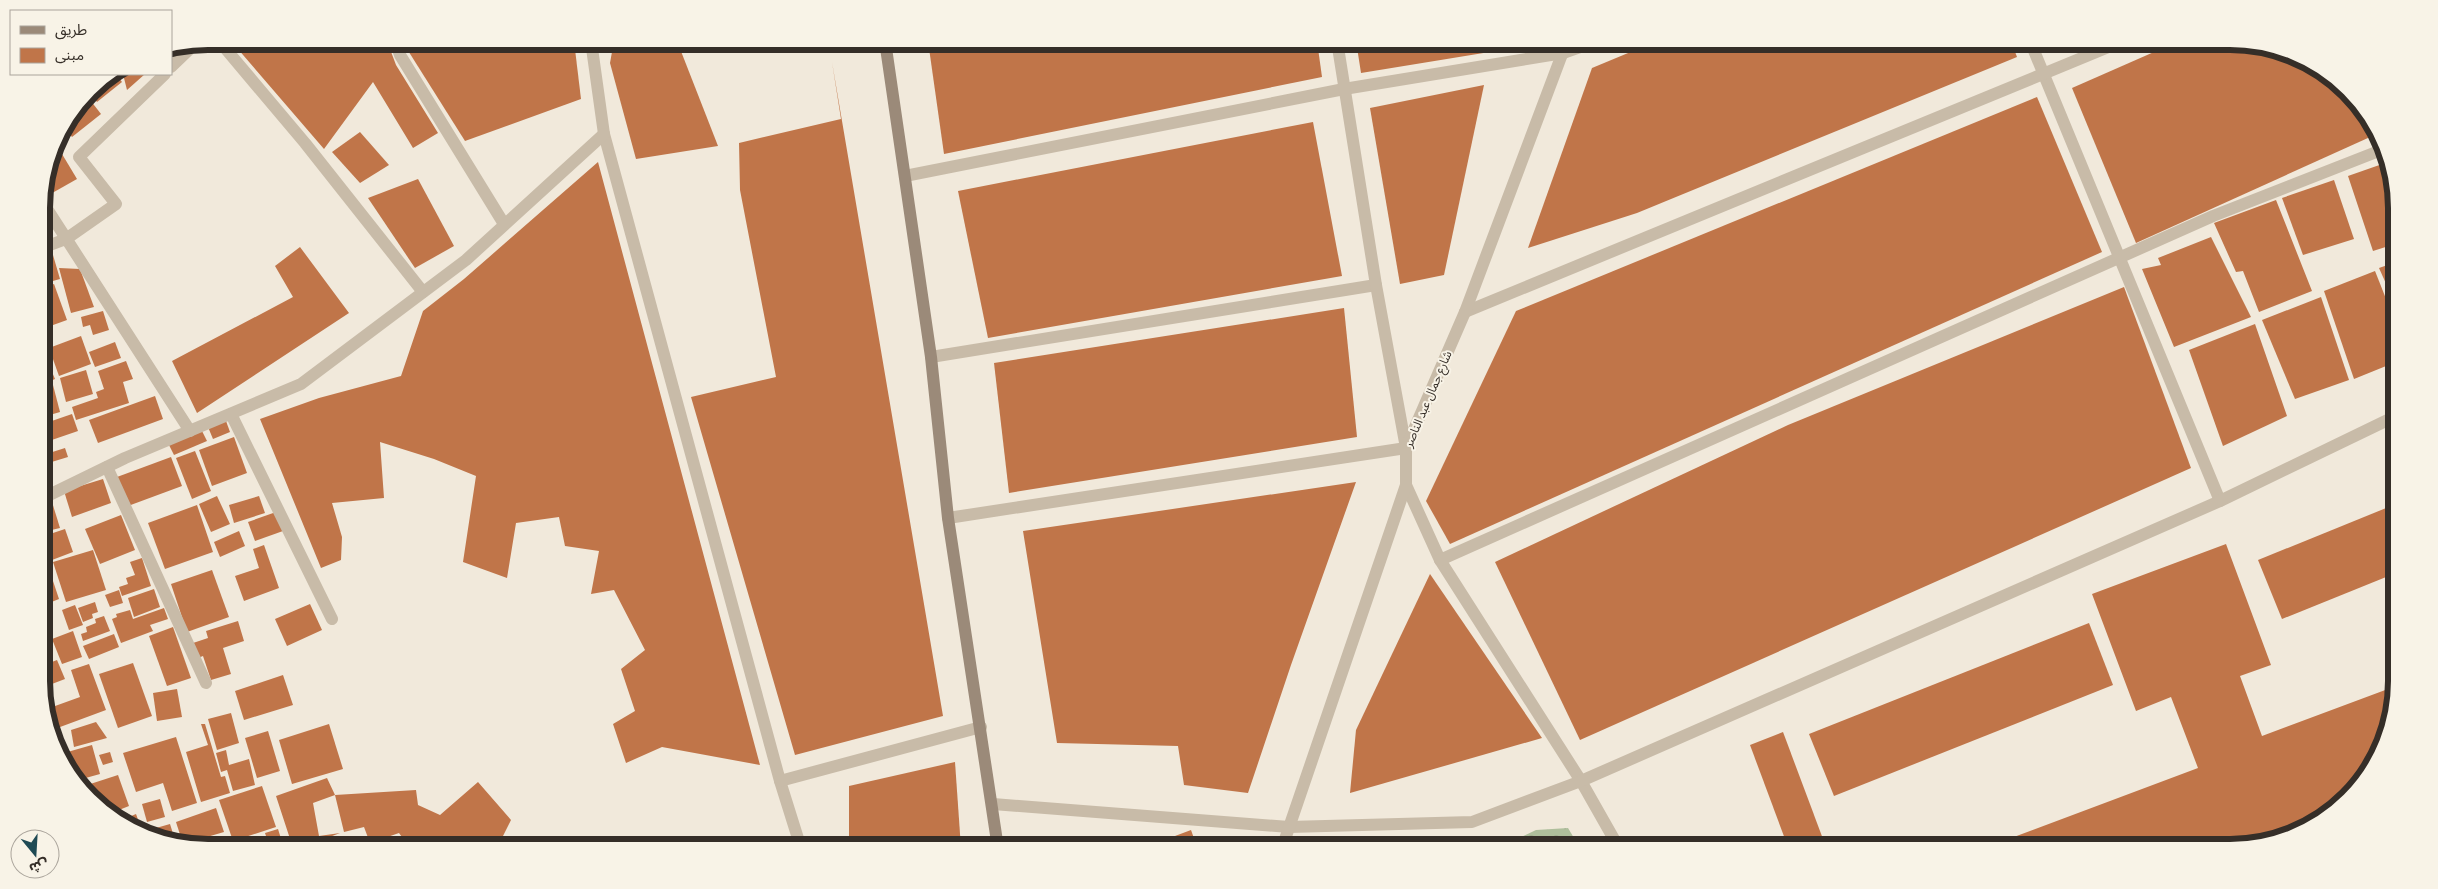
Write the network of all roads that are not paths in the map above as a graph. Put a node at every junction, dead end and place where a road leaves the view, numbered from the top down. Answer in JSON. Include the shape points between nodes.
{"nodes":[{"id":1,"x":227,"y":50,"type":"edge"},
{"id":2,"x":398,"y":50,"type":"edge"},
{"id":3,"x":592,"y":50,"type":"edge"},
{"id":4,"x":886,"y":50,"type":"edge"},
{"id":5,"x":1338,"y":50,"type":"edge"},
{"id":6,"x":1549,"y":50,"type":"edge"},
{"id":7,"x":1564,"y":50,"type":"edge"},
{"id":8,"x":2033,"y":50,"type":"edge"},
{"id":9,"x":2101,"y":50,"type":"edge"},
{"id":10,"x":188,"y":51,"type":"edge"},
{"id":11,"x":172,"y":66,"type":"edge"},
{"id":12,"x":164,"y":75,"type":"edge"},
{"id":13,"x":2042,"y":75,"type":"junction"},
{"id":14,"x":1344,"y":89,"type":"junction"},
{"id":15,"x":604,"y":134,"type":"junction"},
{"id":16,"x":2378,"y":151,"type":"edge"},
{"id":17,"x":904,"y":176,"type":"junction"},
{"id":18,"x":50,"y":214,"type":"edge"},
{"id":19,"x":504,"y":224,"type":"junction"},
{"id":20,"x":66,"y":239,"type":"junction"},
{"id":21,"x":50,"y":245,"type":"edge"},
{"id":22,"x":2119,"y":258,"type":"junction"},
{"id":23,"x":1376,"y":285,"type":"junction"},
{"id":24,"x":423,"y":292,"type":"junction"},
{"id":25,"x":1465,"y":312,"type":"junction"},
{"id":26,"x":931,"y":357,"type":"junction"},
{"id":27,"x":231,"y":414,"type":"junction"},
{"id":28,"x":2388,"y":420,"type":"edge"},
{"id":29,"x":190,"y":431,"type":"junction"},
{"id":30,"x":1406,"y":448,"type":"junction"},
{"id":31,"x":107,"y":467,"type":"junction"},
{"id":32,"x":1406,"y":485,"type":"junction"},
{"id":33,"x":50,"y":495,"type":"edge"},
{"id":34,"x":2220,"y":501,"type":"junction"},
{"id":35,"x":948,"y":518,"type":"junction"},
{"id":36,"x":1440,"y":560,"type":"junction"},
{"id":37,"x":332,"y":619,"type":"dead end"},
{"id":38,"x":206,"y":683,"type":"dead end"},
{"id":39,"x":981,"y":727,"type":"junction"},
{"id":40,"x":780,"y":781,"type":"junction"},
{"id":41,"x":1581,"y":781,"type":"junction"},
{"id":42,"x":993,"y":804,"type":"junction"},
{"id":43,"x":1289,"y":828,"type":"junction"},
{"id":44,"x":798,"y":839,"type":"edge"},
{"id":45,"x":997,"y":839,"type":"edge"},
{"id":46,"x":1285,"y":839,"type":"edge"},
{"id":47,"x":1615,"y":839,"type":"edge"}],
"edges":[{"from":1,"to":24,"type":"street","via":[[305,142]]},
{"from":2,"to":19,"type":"street"},
{"from":3,"to":15,"type":"street"},
{"from":4,"to":17,"type":"main road"},
{"from":5,"to":14,"type":"street"},
{"from":6,"to":14,"type":"street"},
{"from":7,"to":25,"type":"street","name":"شارع جمال عبد الناصر"},
{"from":8,"to":13,"type":"street"},
{"from":9,"to":13,"type":"street"},
{"from":10,"to":11,"type":"street"},
{"from":12,"to":20,"type":"street","via":[[80,157],[116,204]]},
{"from":13,"to":22,"type":"street"},
{"from":13,"to":25,"type":"street"},
{"from":14,"to":17,"type":"street"},
{"from":14,"to":23,"type":"street"},
{"from":15,"to":19,"type":"street"},
{"from":15,"to":40,"type":"street"},
{"from":16,"to":22,"type":"street","via":[[2213,216]]},
{"from":17,"to":26,"type":"main road"},
{"from":18,"to":20,"type":"street"},
{"from":19,"to":24,"type":"street","via":[[466,260]]},
{"from":20,"to":21,"type":"street"},
{"from":20,"to":29,"type":"street"},
{"from":22,"to":34,"type":"street"},
{"from":22,"to":36,"type":"street"},
{"from":23,"to":26,"type":"street"},
{"from":23,"to":30,"type":"street"},
{"from":24,"to":27,"type":"street","via":[[301,384]]},
{"from":25,"to":30,"type":"street","name":"شارع جمال عبد الناصر"},
{"from":26,"to":35,"type":"main road"},
{"from":27,"to":29,"type":"street"},
{"from":27,"to":37,"type":"street"},
{"from":28,"to":34,"type":"street"},
{"from":29,"to":31,"type":"street"},
{"from":30,"to":32,"type":"street","name":"شارع جمال عبد الناصر"},
{"from":30,"to":35,"type":"street"},
{"from":31,"to":33,"type":"street"},
{"from":31,"to":38,"type":"street"},
{"from":32,"to":36,"type":"street"},
{"from":32,"to":43,"type":"street","name":"شارع جمال عبد الناصر"},
{"from":34,"to":41,"type":"street"},
{"from":35,"to":39,"type":"main road"},
{"from":36,"to":41,"type":"street"},
{"from":39,"to":40,"type":"street"},
{"from":39,"to":42,"type":"main road"},
{"from":40,"to":44,"type":"street"},
{"from":41,"to":43,"type":"street","via":[[1472,822]]},
{"from":41,"to":47,"type":"street"},
{"from":42,"to":43,"type":"street"},
{"from":42,"to":45,"type":"main road"},
{"from":43,"to":46,"type":"street","name":"شارع جمال عبد الناصر"}]}
